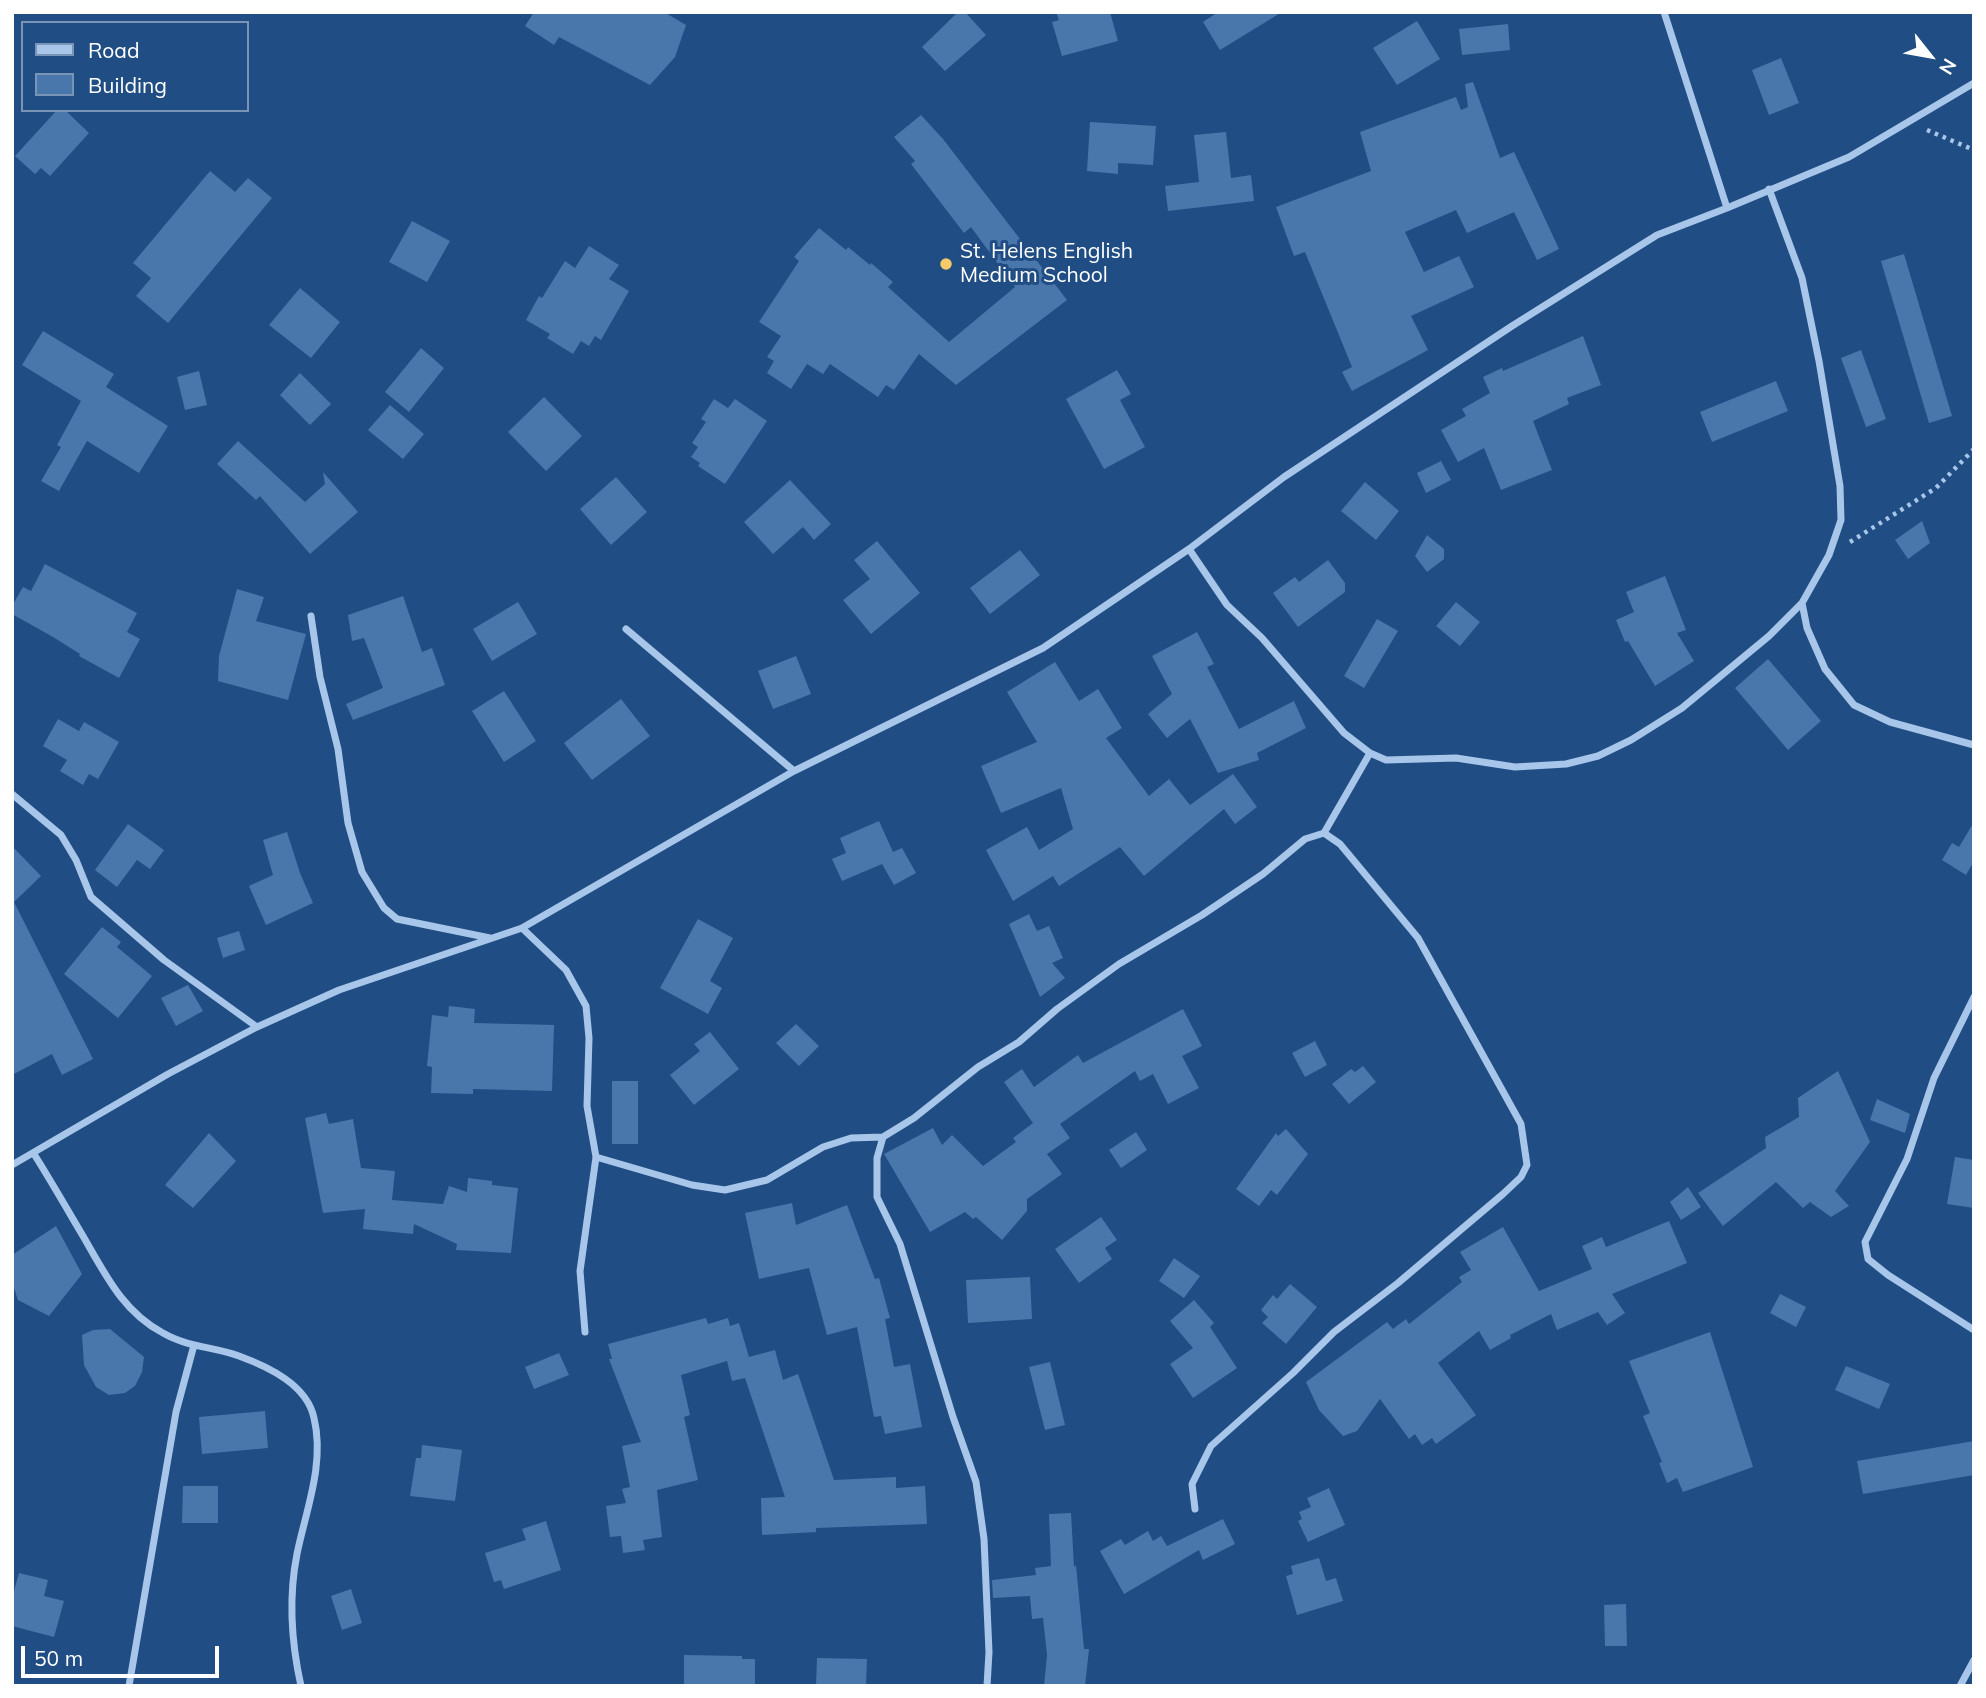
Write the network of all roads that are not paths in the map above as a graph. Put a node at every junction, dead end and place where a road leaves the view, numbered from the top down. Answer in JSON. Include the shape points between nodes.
{"nodes":[{"id":1,"x":1664,"y":12,"type":"edge"},
{"id":2,"x":1974,"y":83,"type":"edge"},
{"id":3,"x":1769,"y":189,"type":"junction"},
{"id":4,"x":1727,"y":208,"type":"junction"},
{"id":5,"x":1189,"y":549,"type":"junction"},
{"id":6,"x":1802,"y":603,"type":"junction"},
{"id":7,"x":311,"y":615,"type":"dead end"},
{"id":8,"x":626,"y":629,"type":"dead end"},
{"id":9,"x":1974,"y":745,"type":"edge"},
{"id":10,"x":1370,"y":753,"type":"junction"},
{"id":11,"x":794,"y":771,"type":"junction"},
{"id":12,"x":14,"y":800,"type":"edge"},
{"id":13,"x":1324,"y":833,"type":"junction"},
{"id":14,"x":522,"y":928,"type":"junction"},
{"id":15,"x":492,"y":938,"type":"junction"},
{"id":16,"x":1974,"y":997,"type":"edge"},
{"id":17,"x":257,"y":1027,"type":"junction"},
{"id":18,"x":883,"y":1137,"type":"junction"},
{"id":19,"x":34,"y":1154,"type":"junction"},
{"id":20,"x":596,"y":1157,"type":"junction"},
{"id":21,"x":12,"y":1165,"type":"edge"},
{"id":22,"x":1974,"y":1331,"type":"edge"},
{"id":23,"x":585,"y":1332,"type":"dead end"},
{"id":24,"x":194,"y":1345,"type":"junction"},
{"id":25,"x":1195,"y":1509,"type":"dead end"},
{"id":26,"x":1974,"y":1660,"type":"edge"},
{"id":27,"x":129,"y":1686,"type":"edge"},
{"id":28,"x":301,"y":1686,"type":"edge"},
{"id":29,"x":987,"y":1686,"type":"edge"},
{"id":30,"x":1960,"y":1686,"type":"edge"}],
"edges":[{"from":1,"to":4,"type":"street"},
{"from":2,"to":3,"type":"street","via":[[1849,157]]},
{"from":3,"to":4,"type":"street"},
{"from":3,"to":6,"type":"street","via":[[1802,278],[1840,486],[1841,520],[1829,555]]},
{"from":4,"to":5,"type":"street","via":[[1657,235],[1512,326],[1284,477]]},
{"from":5,"to":10,"type":"street","via":[[1227,605],[1262,638],[1344,733]]},
{"from":5,"to":11,"type":"street","via":[[1043,648]]},
{"from":6,"to":9,"type":"street","via":[[1807,628],[1825,669],[1854,705],[1890,722]]},
{"from":6,"to":10,"type":"street","via":[[1682,708],[1598,756],[1566,764],[1515,767],[1456,758],[1386,760]]},
{"from":7,"to":15,"type":"street","via":[[348,822],[362,872],[384,908],[397,919]]},
{"from":8,"to":11,"type":"street"},
{"from":10,"to":13,"type":"street"},
{"from":11,"to":14,"type":"street"},
{"from":12,"to":17,"type":"street","via":[[61,835],[91,897],[164,960]]},
{"from":13,"to":18,"type":"street","via":[[1306,839],[1263,874],[1119,964],[1019,1042]]},
{"from":13,"to":25,"type":"street","via":[[1339,844],[1418,938],[1521,1124],[1527,1165],[1503,1194],[1334,1332],[1211,1446],[1192,1484]]},
{"from":14,"to":15,"type":"street"},
{"from":14,"to":20,"type":"street","via":[[566,970],[586,1006],[587,1105]]},
{"from":15,"to":17,"type":"street","via":[[339,990]]},
{"from":16,"to":22,"type":"street","via":[[1934,1078],[1907,1159],[1865,1242],[1868,1259]]},
{"from":17,"to":19,"type":"street"},
{"from":18,"to":20,"type":"street","via":[[851,1138],[823,1147],[767,1180],[725,1191]]},
{"from":18,"to":29,"type":"street","via":[[877,1157],[877,1197],[900,1244],[976,1482],[984,1539]]},
{"from":19,"to":21,"type":"street"},
{"from":19,"to":24,"type":"street","via":[[118,1296],[138,1318],[165,1335]]},
{"from":20,"to":23,"type":"street","via":[[580,1271]]},
{"from":24,"to":27,"type":"street","via":[[176,1412]]},
{"from":24,"to":28,"type":"street","via":[[239,1355],[273,1372],[300,1389],[314,1416],[317,1457],[292,1588],[291,1632]]},
{"from":26,"to":30,"type":"street"}]}
